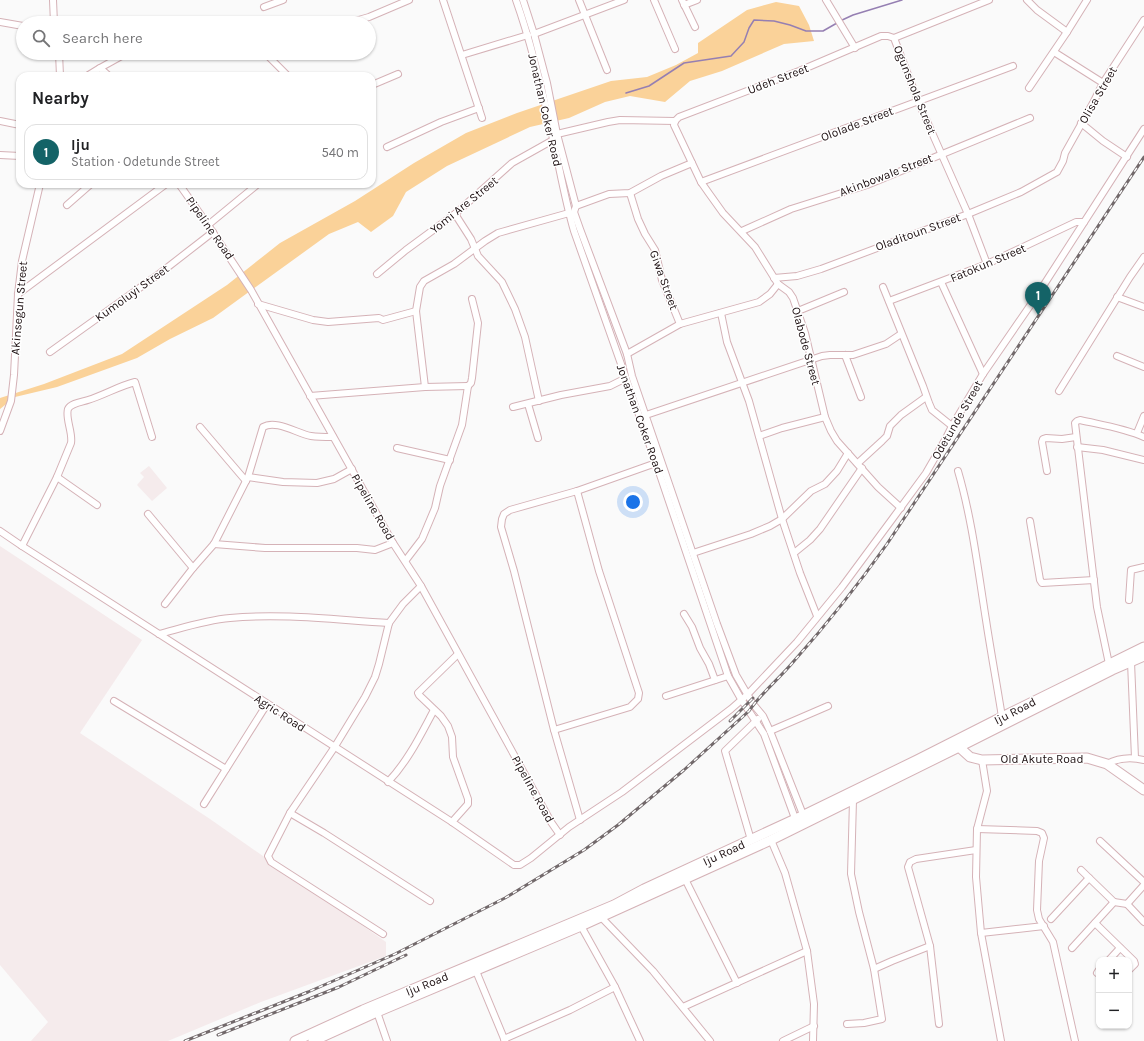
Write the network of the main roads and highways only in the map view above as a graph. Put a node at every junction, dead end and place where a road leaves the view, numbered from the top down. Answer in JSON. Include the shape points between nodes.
{"nodes":[{"id":1,"x":1144,"y":647,"type":"edge"},
{"id":2,"x":1144,"y":656,"type":"edge"},
{"id":3,"x":959,"y":748,"type":"junction"},
{"id":4,"x":1144,"y":790,"type":"edge"},
{"id":5,"x":800,"y":821,"type":"junction"},
{"id":6,"x":295,"y":1041,"type":"edge"},
{"id":7,"x":313,"y":1041,"type":"edge"}],
"edges":[{"from":1,"to":5,"type":"main road","name":"Iju Road","via":[[1002,716]]},
{"from":2,"to":3,"type":"main road","name":"Iju Road"},
{"from":3,"to":4,"type":"main road","name":"Old Akute Road","via":[[970,757],[982,760],[1087,758],[1107,764]]},
{"from":3,"to":5,"type":"main road","name":"Iju Road","via":[[853,800]]},
{"from":5,"to":6,"type":"main road","name":"Iju Road","via":[[751,840],[614,905]]},
{"from":5,"to":7,"type":"main road","name":"Iju Road","via":[[771,840],[601,917]]}]}
